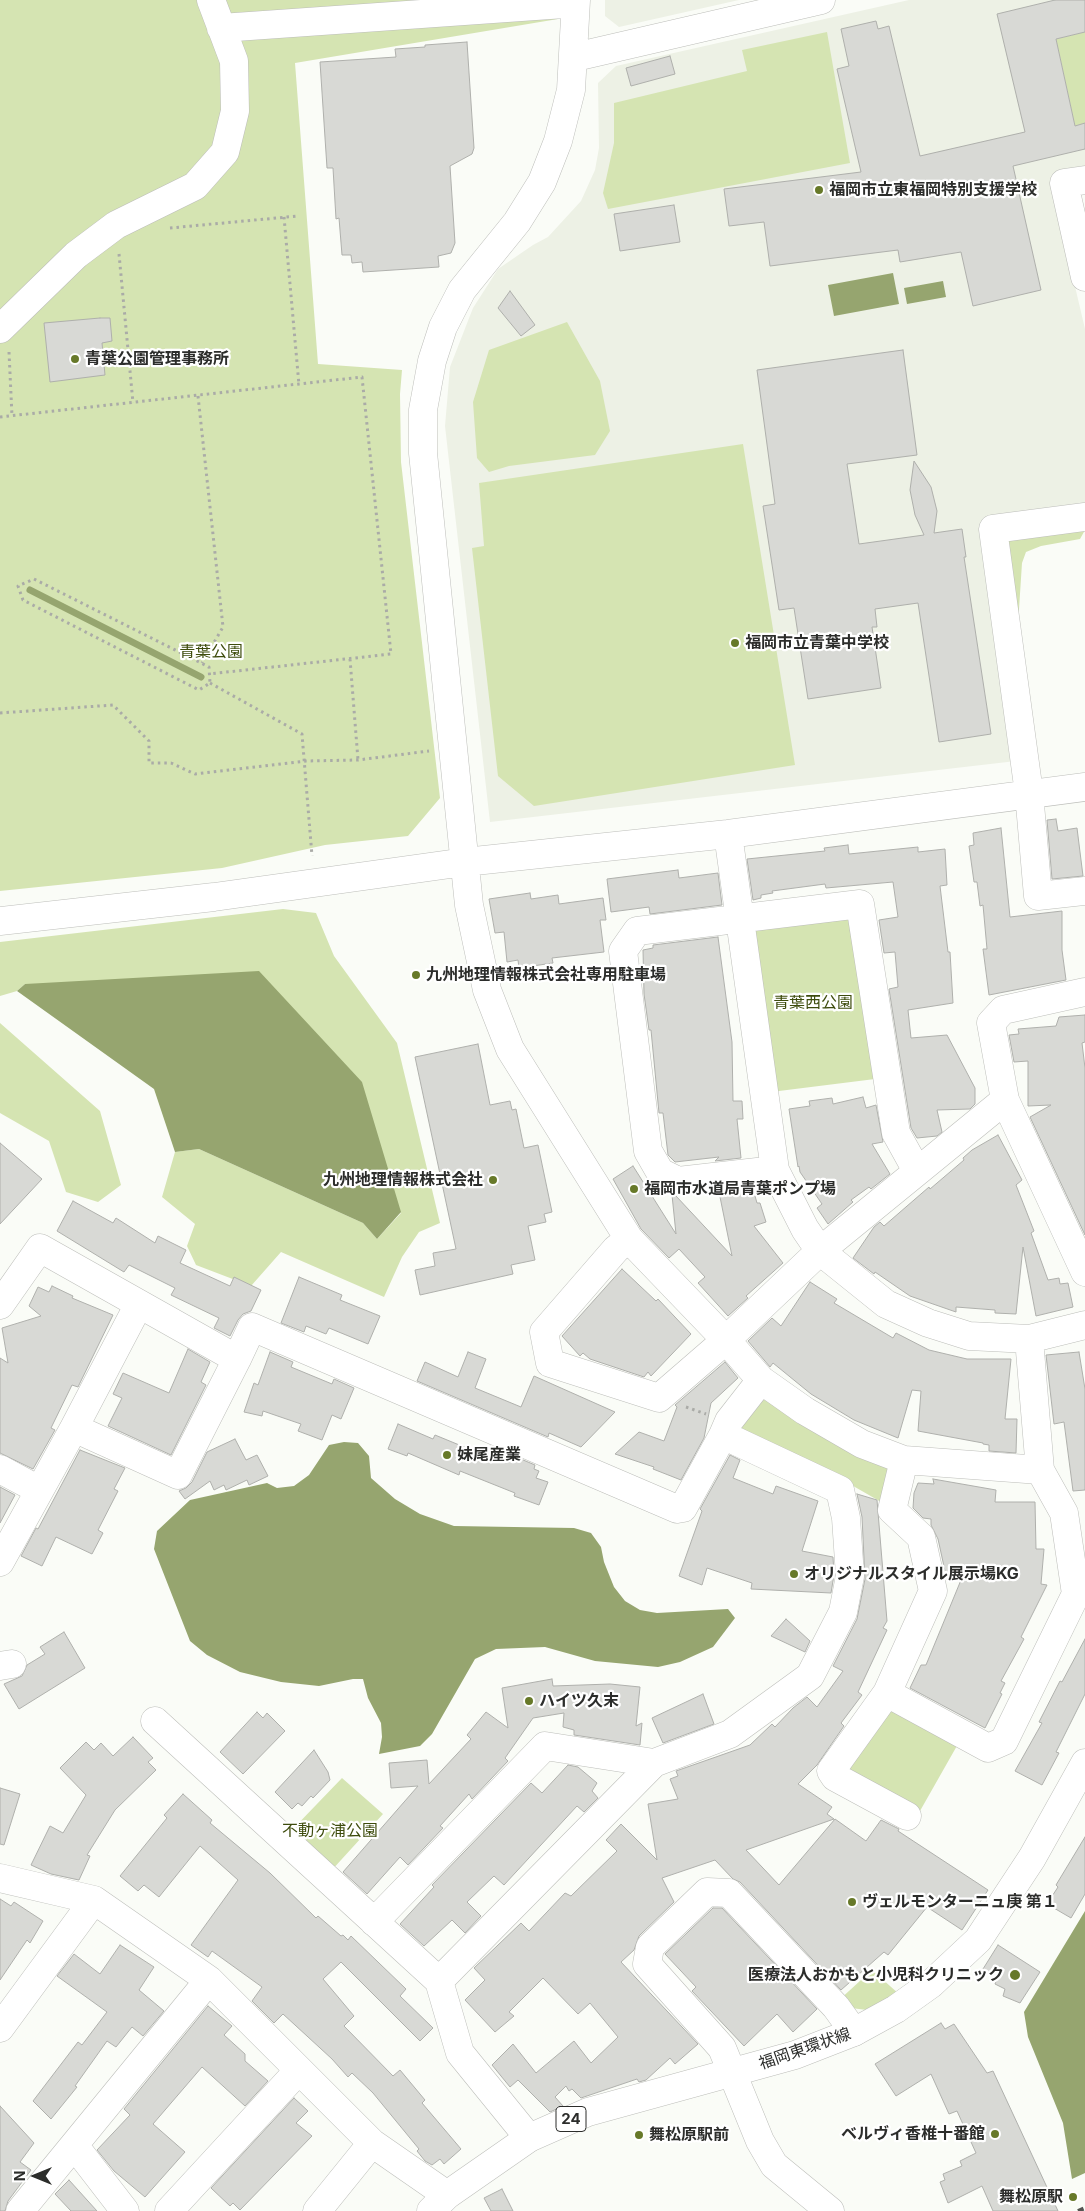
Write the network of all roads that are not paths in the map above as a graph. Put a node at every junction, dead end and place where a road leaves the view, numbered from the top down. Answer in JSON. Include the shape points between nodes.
{"nodes":[{"id":1,"x":211,"y":0,"type":"edge"},
{"id":2,"x":821,"y":0,"type":"edge"},
{"id":3,"x":570,"y":2,"type":"edge"},
{"id":4,"x":222,"y":28,"type":"junction"},
{"id":5,"x":574,"y":58,"type":"junction"},
{"id":6,"x":1085,"y":180,"type":"edge"},
{"id":7,"x":1085,"y":277,"type":"edge"},
{"id":8,"x":0,"y":329,"type":"edge"},
{"id":9,"x":1085,"y":517,"type":"edge"},
{"id":10,"x":1085,"y":787,"type":"edge"},
{"id":11,"x":1029,"y":793,"type":"junction"},
{"id":12,"x":728,"y":834,"type":"junction"},
{"id":13,"x":466,"y":862,"type":"junction"},
{"id":14,"x":1085,"y":891,"type":"edge"},
{"id":15,"x":740,"y":918,"type":"junction"},
{"id":16,"x":0,"y":921,"type":"edge"},
{"id":17,"x":1085,"y":992,"type":"edge"},
{"id":18,"x":1005,"y":1100,"type":"junction"},
{"id":19,"x":776,"y":1170,"type":"junction"},
{"id":20,"x":917,"y":1171,"type":"junction"},
{"id":21,"x":629,"y":1239,"type":"junction"},
{"id":22,"x":820,"y":1251,"type":"junction"},
{"id":23,"x":1085,"y":1272,"type":"edge"},
{"id":24,"x":139,"y":1304,"type":"junction"},
{"id":25,"x":0,"y":1306,"type":"edge"},
{"id":26,"x":1085,"y":1325,"type":"edge"},
{"id":27,"x":1029,"y":1339,"type":"junction"},
{"id":28,"x":726,"y":1340,"type":"junction"},
{"id":29,"x":237,"y":1359,"type":"junction"},
{"id":30,"x":761,"y":1380,"type":"junction"},
{"id":31,"x":74,"y":1428,"type":"junction"},
{"id":32,"x":726,"y":1428,"type":"junction"},
{"id":33,"x":904,"y":1460,"type":"junction"},
{"id":34,"x":0,"y":1469,"type":"edge"},
{"id":35,"x":1040,"y":1470,"type":"junction"},
{"id":36,"x":39,"y":1490,"type":"junction"},
{"id":37,"x":0,"y":1562,"type":"edge"},
{"id":38,"x":887,"y":1693,"type":"junction"},
{"id":39,"x":155,"y":1721,"type":"dead end"},
{"id":40,"x":654,"y":1763,"type":"junction"},
{"id":41,"x":1085,"y":1764,"type":"edge"},
{"id":42,"x":907,"y":1816,"type":"dead end"},
{"id":43,"x":0,"y":1878,"type":"edge"},
{"id":44,"x":94,"y":1900,"type":"junction"},
{"id":45,"x":374,"y":1922,"type":"junction"},
{"id":46,"x":209,"y":1980,"type":"junction"},
{"id":47,"x":439,"y":1981,"type":"junction"},
{"id":48,"x":0,"y":2028,"type":"edge"},
{"id":49,"x":854,"y":2032,"type":"junction"},
{"id":50,"x":300,"y":2070,"type":"junction"},
{"id":51,"x":733,"y":2073,"type":"junction"},
{"id":52,"x":529,"y":2138,"type":"junction"},
{"id":53,"x":372,"y":2143,"type":"junction"},
{"id":54,"x":74,"y":2145,"type":"junction"},
{"id":55,"x":439,"y":2203,"type":"edge"},
{"id":56,"x":20,"y":2211,"type":"edge"},
{"id":57,"x":125,"y":2211,"type":"edge"},
{"id":58,"x":169,"y":2211,"type":"edge"},
{"id":59,"x":317,"y":2211,"type":"edge"},
{"id":60,"x":830,"y":2211,"type":"edge"}],
"edges":[{"from":1,"to":4,"type":"street"},
{"from":2,"to":5,"type":"street"},
{"from":3,"to":4,"type":"street"},
{"from":3,"to":5,"type":"street"},
{"from":4,"to":8,"type":"street","via":[[234,61],[235,111],[225,152],[195,186],[116,224],[76,255]]},
{"from":5,"to":13,"type":"street","via":[[571,90],[558,141],[542,182],[517,222],[462,290],[443,327],[423,410],[423,453]]},
{"from":6,"to":7,"type":"street","via":[[1064,183]]},
{"from":9,"to":11,"type":"street","via":[[993,529]]},
{"from":10,"to":11,"type":"street"},
{"from":11,"to":12,"type":"street"},
{"from":11,"to":14,"type":"street","via":[[1038,896]]},
{"from":12,"to":13,"type":"street"},
{"from":12,"to":15,"type":"street"},
{"from":13,"to":16,"type":"street","via":[[214,897]]},
{"from":13,"to":21,"type":"street","via":[[469,905],[487,990],[510,1049]]},
{"from":15,"to":19,"type":"street"},
{"from":15,"to":19,"type":"street","via":[[637,931],[623,951],[648,1150],[660,1172],[678,1181]]},
{"from":15,"to":20,"type":"street","via":[[860,904],[896,1133]]},
{"from":17,"to":18,"type":"street","via":[[1003,1010],[991,1023]]},
{"from":18,"to":20,"type":"street"},
{"from":18,"to":23,"type":"street"},
{"from":19,"to":22,"type":"street","via":[[804,1229]]},
{"from":20,"to":22,"type":"street"},
{"from":21,"to":28,"type":"street"},
{"from":21,"to":28,"type":"street","via":[[616,1249],[544,1332],[550,1363],[660,1398]]},
{"from":22,"to":27,"type":"street","via":[[886,1304],[928,1323],[969,1336]]},
{"from":22,"to":28,"type":"street"},
{"from":24,"to":25,"type":"street","via":[[40,1248]]},
{"from":24,"to":29,"type":"street"},
{"from":24,"to":31,"type":"street"},
{"from":26,"to":27,"type":"street"},
{"from":27,"to":35,"type":"street"},
{"from":28,"to":30,"type":"street"},
{"from":29,"to":31,"type":"street","via":[[178,1475]]},
{"from":29,"to":32,"type":"street","via":[[252,1327],[676,1509],[683,1508]]},
{"from":30,"to":32,"type":"street"},
{"from":30,"to":33,"type":"street","via":[[804,1411],[862,1444]]},
{"from":31,"to":36,"type":"street"},
{"from":32,"to":40,"type":"street","via":[[840,1490],[846,1518],[850,1576],[843,1612],[810,1676],[730,1734]]},
{"from":33,"to":35,"type":"street"},
{"from":33,"to":38,"type":"street","via":[[892,1510],[921,1537],[932,1591]]},
{"from":34,"to":36,"type":"street"},
{"from":35,"to":38,"type":"street","via":[[1064,1513],[1076,1594],[1004,1741],[988,1748]]},
{"from":36,"to":37,"type":"street"},
{"from":38,"to":42,"type":"street","via":[[831,1772]]},
{"from":39,"to":45,"type":"street"},
{"from":40,"to":45,"type":"street","via":[[545,1746]]},
{"from":40,"to":47,"type":"street"},
{"from":41,"to":49,"type":"street","name":"福岡東環状線","number":"24","via":[[1032,1858],[978,1940],[931,1984],[896,2009]]},
{"from":43,"to":44,"type":"street"},
{"from":44,"to":46,"type":"street"},
{"from":44,"to":48,"type":"street"},
{"from":45,"to":47,"type":"street"},
{"from":46,"to":50,"type":"street"},
{"from":46,"to":54,"type":"street"},
{"from":47,"to":52,"type":"street","via":[[460,2053]]},
{"from":49,"to":51,"type":"street","name":"福岡東環状線","number":"24","via":[[795,2055]]},
{"from":49,"to":51,"type":"street","via":[[836,2007],[729,1893],[707,1892],[650,1947],[647,1964],[722,2048]]},
{"from":50,"to":53,"type":"street"},
{"from":50,"to":58,"type":"street"},
{"from":51,"to":52,"type":"street","name":"福岡東環状線","number":"24","via":[[588,2112]]},
{"from":51,"to":60,"type":"street","via":[[741,2099],[774,2165]]},
{"from":52,"to":55,"type":"street","name":"福岡東環状線","number":"24"},
{"from":53,"to":55,"type":"street"},
{"from":53,"to":59,"type":"street"},
{"from":54,"to":56,"type":"street"},
{"from":54,"to":57,"type":"street"}]}
